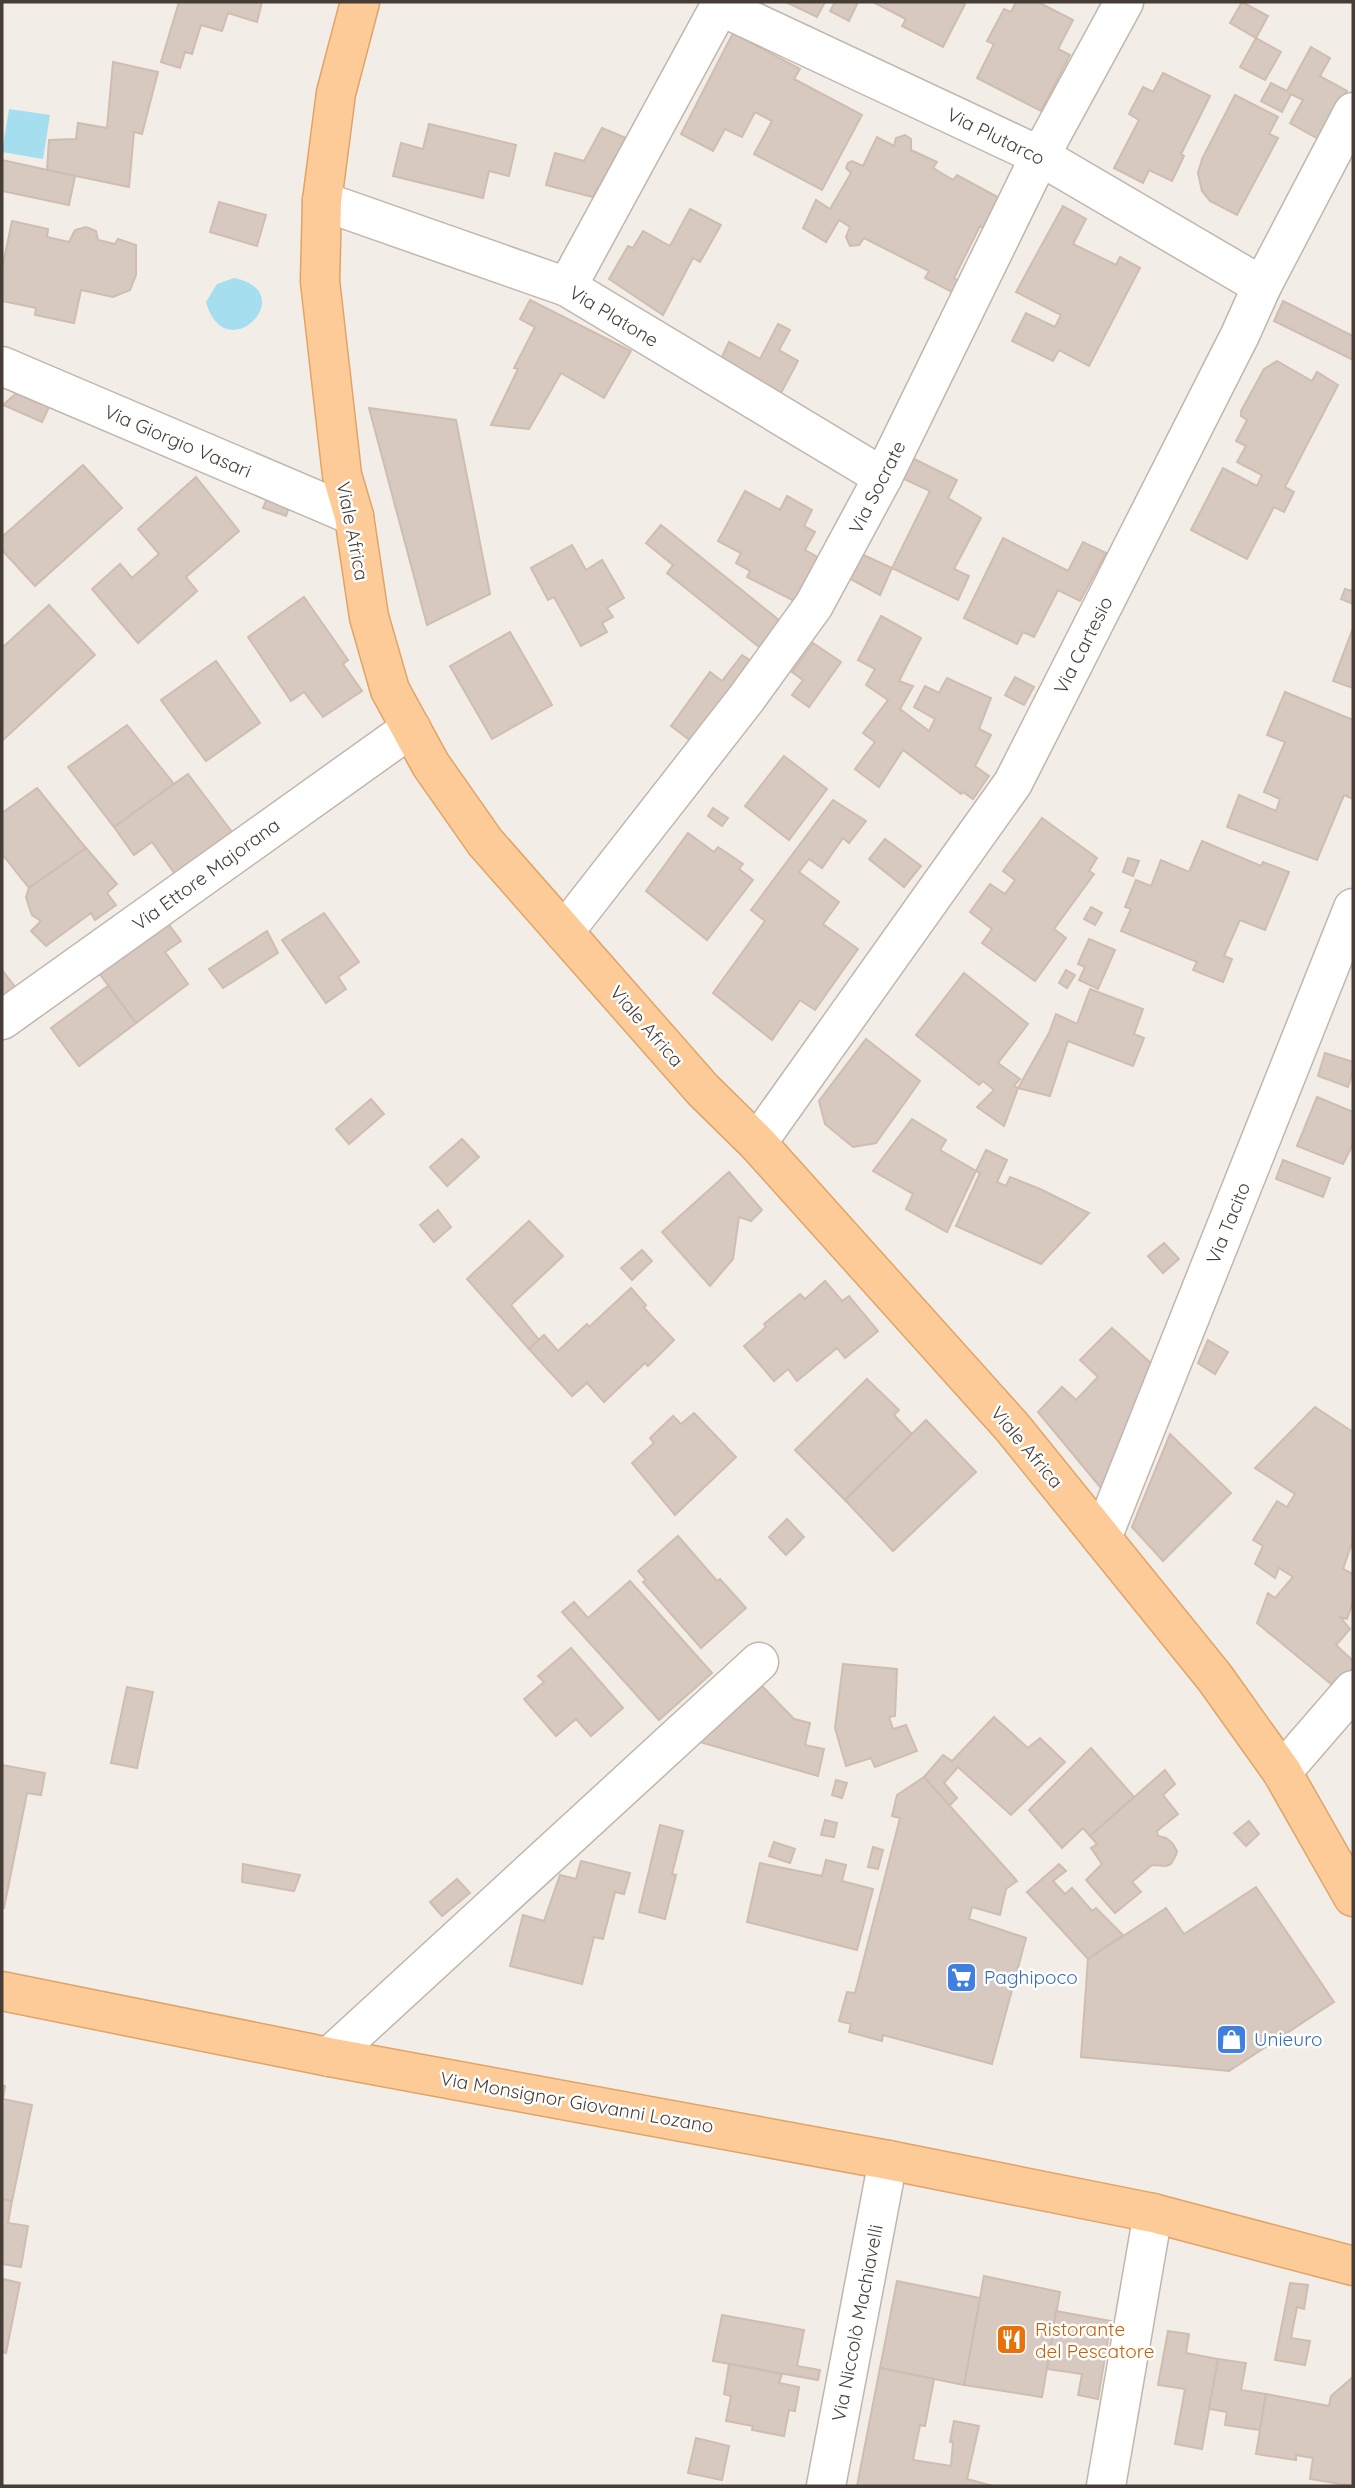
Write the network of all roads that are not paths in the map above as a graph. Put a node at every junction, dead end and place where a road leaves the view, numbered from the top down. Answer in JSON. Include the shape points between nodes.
{"nodes":[{"id":1,"x":360,"y":2,"type":"edge"},
{"id":2,"x":1124,"y":2,"type":"edge"},
{"id":3,"x":721,"y":4,"type":"edge"},
{"id":4,"x":1353,"y":113,"type":"edge"},
{"id":5,"x":1040,"y":156,"type":"junction"},
{"id":6,"x":322,"y":201,"type":"junction"},
{"id":7,"x":1262,"y":286,"type":"junction"},
{"id":8,"x":567,"y":287,"type":"junction"},
{"id":9,"x":2,"y":366,"type":"edge"},
{"id":10,"x":883,"y":477,"type":"junction"},
{"id":11,"x":354,"y":516,"type":"junction"},
{"id":12,"x":411,"y":728,"type":"junction"},
{"id":13,"x":1353,"y":908,"type":"edge"},
{"id":14,"x":564,"y":932,"type":"junction"},
{"id":15,"x":2,"y":1020,"type":"edge"},
{"id":16,"x":757,"y":1143,"type":"junction"},
{"id":17,"x":1102,"y":1538,"type":"junction"},
{"id":18,"x":759,"y":1662,"type":"dead end"},
{"id":19,"x":1353,"y":1690,"type":"edge"},
{"id":20,"x":1282,"y":1772,"type":"junction"},
{"id":21,"x":1353,"y":1897,"type":"edge"},
{"id":22,"x":2,"y":1991,"type":"edge"},
{"id":23,"x":329,"y":2057,"type":"junction"},
{"id":24,"x":888,"y":2160,"type":"junction"},
{"id":25,"x":1153,"y":2213,"type":"junction"},
{"id":26,"x":1353,"y":2241,"type":"edge"},
{"id":27,"x":1353,"y":2266,"type":"edge"},
{"id":28,"x":827,"y":2486,"type":"edge"},
{"id":29,"x":1106,"y":2486,"type":"edge"}],
"edges":[{"from":1,"to":6,"type":"main road","name":"Viale Africa","via":[[336,93]]},
{"from":2,"to":5,"type":"street","name":"Via Socrate"},
{"from":3,"to":5,"type":"street","name":"Via Plutarco"},
{"from":3,"to":8,"type":"street"},
{"from":4,"to":7,"type":"street","name":"Via Cartesio"},
{"from":5,"to":7,"type":"street","name":"Via Plutarco"},
{"from":5,"to":10,"type":"street","name":"Via Socrate"},
{"from":6,"to":8,"type":"street","name":"Via Platone"},
{"from":6,"to":11,"type":"main road","name":"Viale Africa","via":[[320,281],[342,475]]},
{"from":7,"to":16,"type":"street","name":"Via Cartesio","via":[[1013,783]]},
{"from":8,"to":10,"type":"street","name":"Via Platone"},
{"from":9,"to":11,"type":"street","name":"Via Giorgio Vasari"},
{"from":10,"to":14,"type":"street","name":"Via Socrate","via":[[814,605]]},
{"from":11,"to":12,"type":"main road","name":"Viale Africa","via":[[369,617],[390,691]]},
{"from":12,"to":14,"type":"main road","name":"Viale Africa","via":[[485,842]]},
{"from":12,"to":15,"type":"street","name":"Via Ettore Majorana"},
{"from":13,"to":17,"type":"street","name":"Via Tacito"},
{"from":14,"to":16,"type":"main road","name":"Viale Africa","via":[[703,1090]]},
{"from":16,"to":17,"type":"main road","name":"Viale Africa","via":[[1012,1427]]},
{"from":17,"to":20,"type":"main road","name":"Viale Africa"},
{"from":18,"to":23,"type":"street"},
{"from":19,"to":20,"type":"street"},
{"from":20,"to":21,"type":"main road","name":"Viale Africa"},
{"from":22,"to":23,"type":"main road","name":"Via Monsignor Giovanni Lozano"},
{"from":23,"to":24,"type":"main road","name":"Via Monsignor Giovanni Lozano"},
{"from":24,"to":25,"type":"main road","name":"Via Monsignor Giovanni Lozano"},
{"from":24,"to":28,"type":"street","name":"Via Niccolò Machiavelli"},
{"from":25,"to":26,"type":"main road"},
{"from":25,"to":27,"type":"main road"},
{"from":25,"to":29,"type":"street"}]}
